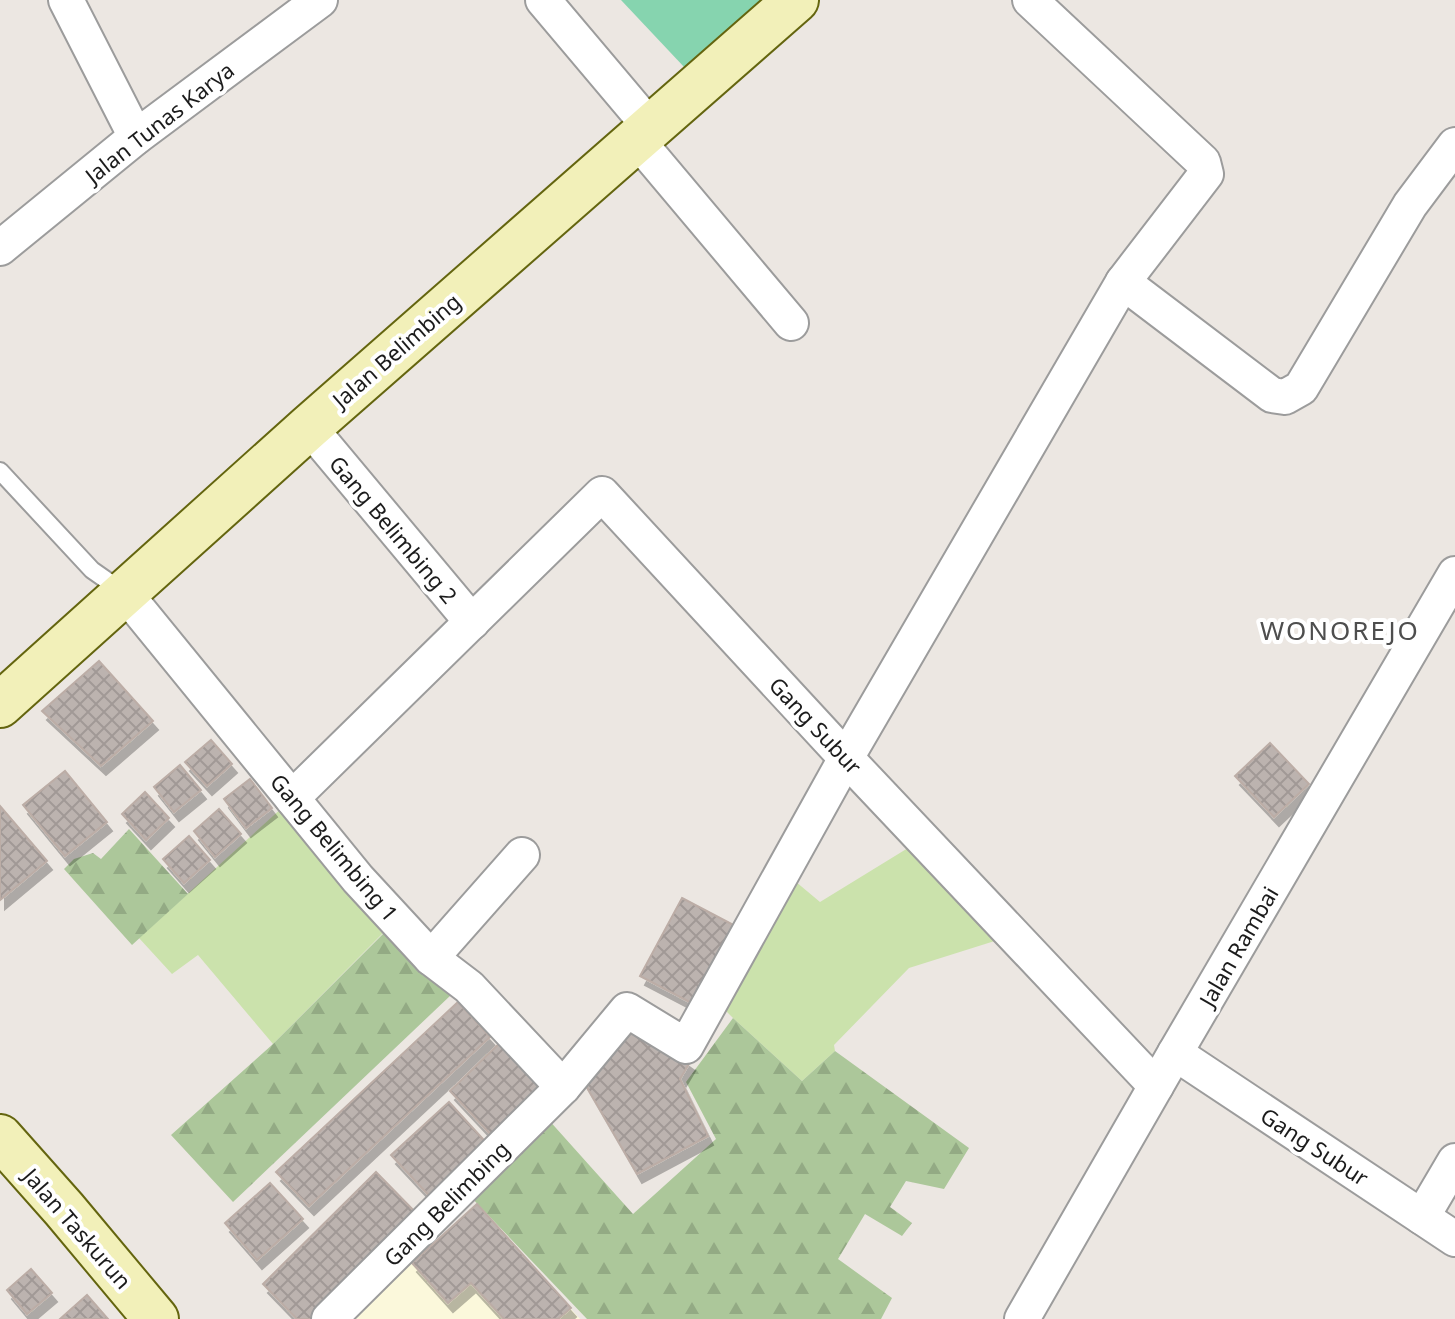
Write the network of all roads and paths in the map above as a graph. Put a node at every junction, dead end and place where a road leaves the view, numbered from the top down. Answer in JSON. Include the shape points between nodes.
{"nodes":[{"id":1,"x":66,"y":0,"type":"edge"},
{"id":2,"x":320,"y":0,"type":"edge"},
{"id":3,"x":543,"y":0,"type":"edge"},
{"id":4,"x":796,"y":0,"type":"edge"},
{"id":5,"x":1030,"y":0,"type":"edge"},
{"id":6,"x":644,"y":134,"type":"junction"},
{"id":7,"x":136,"y":137,"type":"junction"},
{"id":8,"x":1455,"y":145,"type":"edge"},
{"id":9,"x":0,"y":248,"type":"edge"},
{"id":10,"x":1123,"y":282,"type":"junction"},
{"id":11,"x":791,"y":323,"type":"dead end"},
{"id":12,"x":309,"y":427,"type":"junction"},
{"id":13,"x":0,"y":471,"type":"edge"},
{"id":14,"x":1455,"y":574,"type":"edge"},
{"id":15,"x":124,"y":592,"type":"junction"},
{"id":16,"x":472,"y":622,"type":"junction"},
{"id":17,"x":0,"y":705,"type":"edge"},
{"id":18,"x":846,"y":758,"type":"junction"},
{"id":19,"x":292,"y":798,"type":"junction"},
{"id":20,"x":522,"y":855,"type":"dead end"},
{"id":21,"x":431,"y":958,"type":"junction"},
{"id":22,"x":1175,"y":1053,"type":"junction"},
{"id":23,"x":1156,"y":1086,"type":"junction"},
{"id":24,"x":563,"y":1087,"type":"junction"},
{"id":25,"x":0,"y":1137,"type":"edge"},
{"id":26,"x":1455,"y":1161,"type":"edge"},
{"id":27,"x":1422,"y":1217,"type":"junction"},
{"id":28,"x":1455,"y":1239,"type":"edge"},
{"id":29,"x":156,"y":1319,"type":"edge"},
{"id":30,"x":329,"y":1319,"type":"edge"},
{"id":31,"x":1022,"y":1319,"type":"edge"}],
"edges":[{"from":1,"to":7,"type":"street"},
{"from":2,"to":7,"type":"street","name":"Jalan Tunas Karya"},
{"from":3,"to":6,"type":"street"},
{"from":4,"to":6,"type":"street","name":"Jalan Belimbing"},
{"from":5,"to":10,"type":"street","via":[[1206,167],[1206,174]]},
{"from":6,"to":11,"type":"street"},
{"from":6,"to":12,"type":"street","name":"Jalan Belimbing"},
{"from":7,"to":9,"type":"street","name":"Jalan Tunas Karya"},
{"from":8,"to":10,"type":"street","via":[[1410,205],[1301,388],[1285,397],[1272,395]]},
{"from":10,"to":18,"type":"street"},
{"from":12,"to":15,"type":"street","name":"Jalan Belimbing"},
{"from":12,"to":16,"type":"street","name":"Gang Belimbing 2"},
{"from":13,"to":15,"type":"lane","via":[[92,570]]},
{"from":14,"to":22,"type":"street","name":"Jalan Rambai"},
{"from":15,"to":17,"type":"street","name":"Jalan Belimbing"},
{"from":15,"to":19,"type":"street","name":"Gang Belimbing 1"},
{"from":16,"to":18,"type":"street","name":"Gang Subur","via":[[602,494]]},
{"from":16,"to":19,"type":"street","name":"Gang Belimbing 2"},
{"from":18,"to":23,"type":"street","name":"Gang Subur"},
{"from":18,"to":24,"type":"street","name":"Gang Belimbing","via":[[686,1046],[627,1010]]},
{"from":19,"to":21,"type":"street","name":"Gang Belimbing 1"},
{"from":20,"to":21,"type":"street"},
{"from":21,"to":24,"type":"street","name":"Gang Belimbing 1","via":[[469,987]]},
{"from":22,"to":23,"type":"street","name":"Jalan Rambai"},
{"from":22,"to":27,"type":"street","name":"Gang Subur"},
{"from":23,"to":31,"type":"street","name":"Jalan Rambai"},
{"from":24,"to":30,"type":"street","name":"Gang Belimbing"},
{"from":25,"to":29,"type":"street","name":"Jalan Taskurun"},
{"from":26,"to":27,"type":"street"},
{"from":27,"to":28,"type":"street","name":"Gang Subur"}]}
